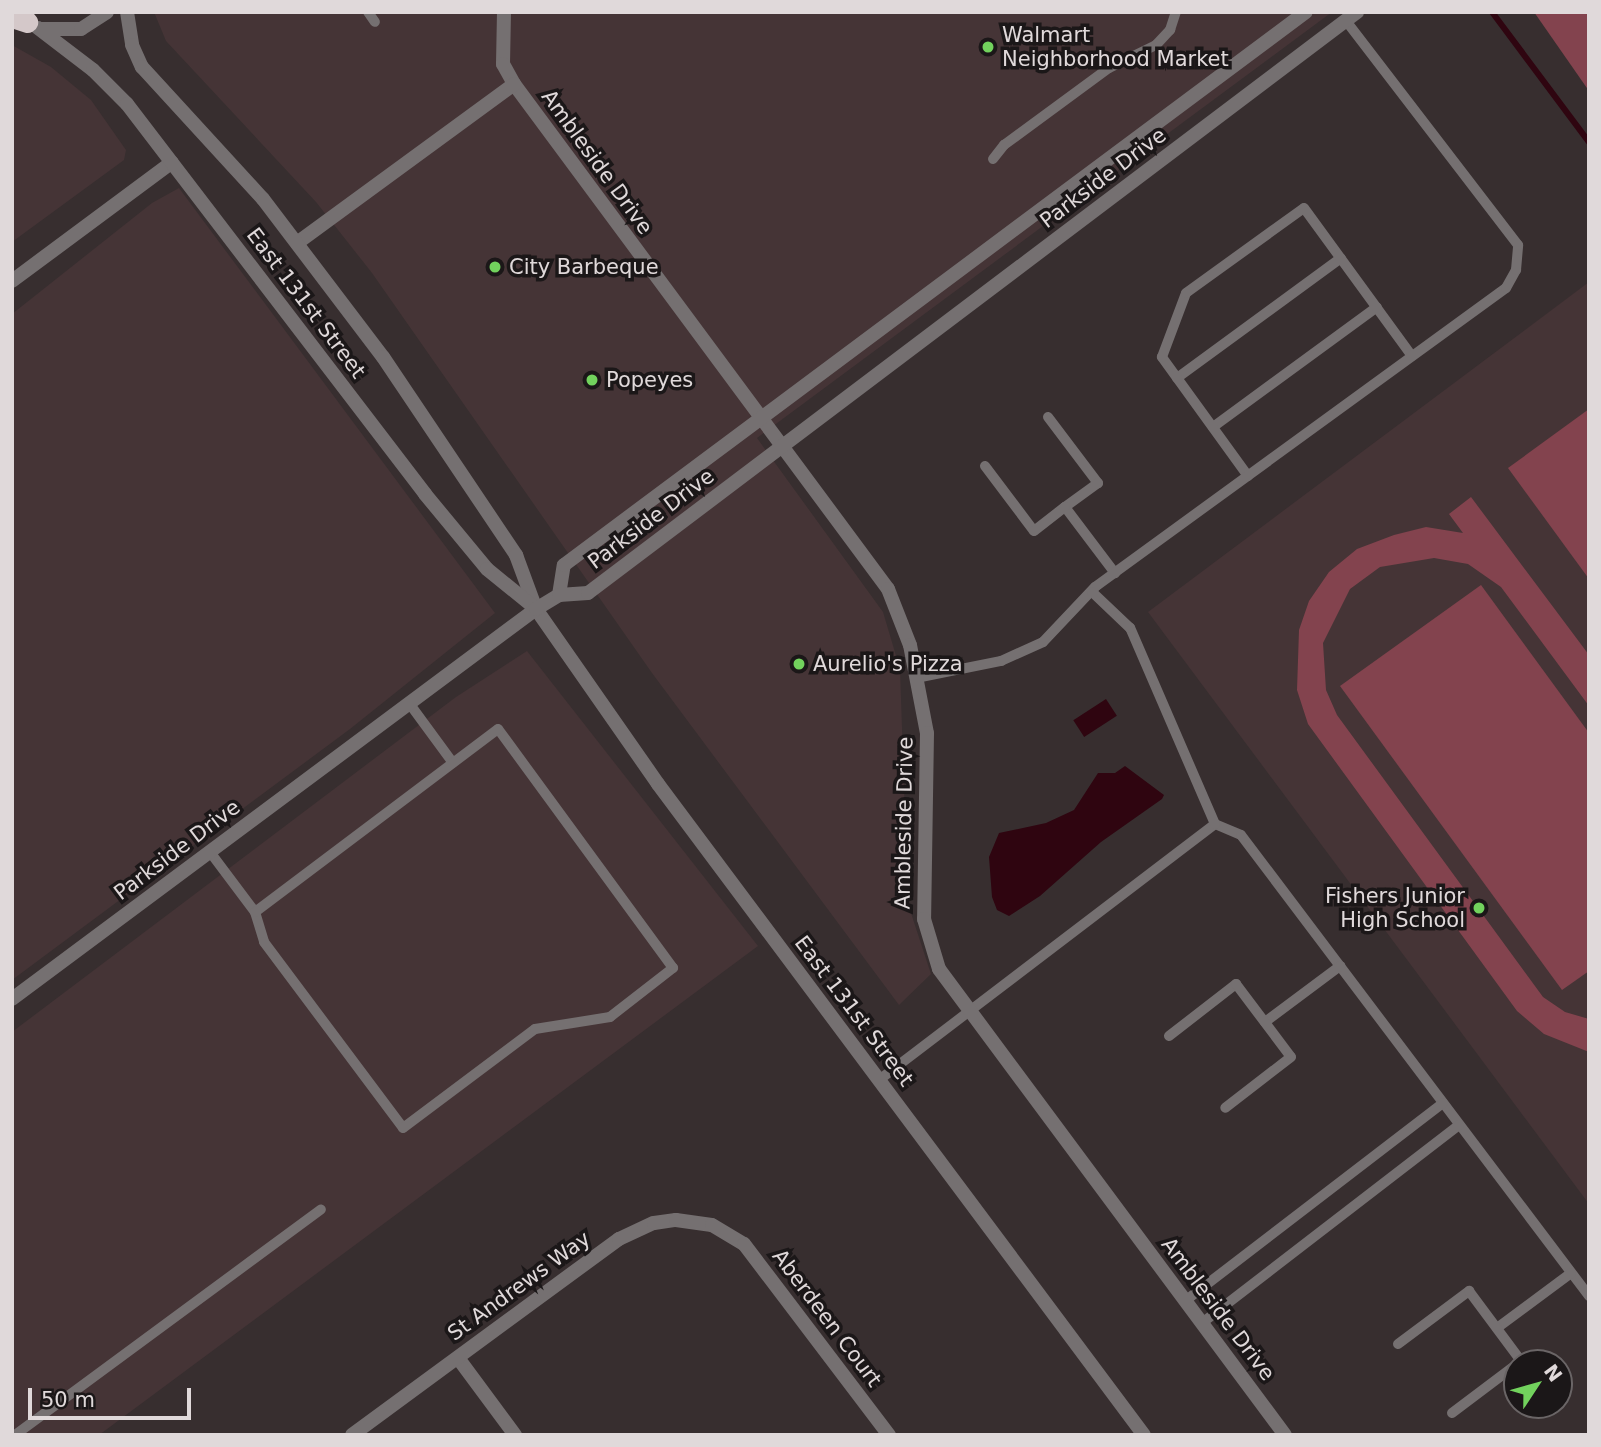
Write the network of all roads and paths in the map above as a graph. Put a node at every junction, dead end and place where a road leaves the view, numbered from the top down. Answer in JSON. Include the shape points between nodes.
{"nodes":[{"id":1,"x":107,"y":12,"type":"edge"},
{"id":2,"x":127,"y":12,"type":"edge"},
{"id":3,"x":1176,"y":12,"type":"edge"},
{"id":4,"x":1306,"y":12,"type":"edge"},
{"id":5,"x":503,"y":14,"type":"edge"},
{"id":6,"x":1347,"y":15,"type":"edge"},
{"id":7,"x":24,"y":20,"type":"edge"},
{"id":8,"x":514,"y":84,"type":"junction"},
{"id":9,"x":993,"y":159,"type":"dead end"},
{"id":10,"x":172,"y":162,"type":"junction"},
{"id":11,"x":297,"y":243,"type":"junction"},
{"id":12,"x":1341,"y":258,"type":"junction"},
{"id":13,"x":12,"y":281,"type":"edge"},
{"id":14,"x":1377,"y":307,"type":"junction"},
{"id":15,"x":1412,"y":356,"type":"junction"},
{"id":16,"x":1177,"y":378,"type":"junction"},
{"id":17,"x":1048,"y":417,"type":"dead end"},
{"id":18,"x":761,"y":419,"type":"junction"},
{"id":19,"x":1213,"y":427,"type":"junction"},
{"id":20,"x":781,"y":447,"type":"junction"},
{"id":21,"x":985,"y":466,"type":"dead end"},
{"id":22,"x":1248,"y":476,"type":"junction"},
{"id":23,"x":1065,"y":508,"type":"junction"},
{"id":24,"x":1115,"y":573,"type":"junction"},
{"id":25,"x":1092,"y":592,"type":"junction"},
{"id":26,"x":559,"y":595,"type":"junction"},
{"id":27,"x":536,"y":609,"type":"junction"},
{"id":28,"x":916,"y":678,"type":"junction"},
{"id":29,"x":409,"y":703,"type":"junction"},
{"id":30,"x":453,"y":763,"type":"junction"},
{"id":31,"x":1215,"y":824,"type":"junction"},
{"id":32,"x":210,"y":852,"type":"junction"},
{"id":33,"x":255,"y":912,"type":"junction"},
{"id":34,"x":1340,"y":966,"type":"junction"},
{"id":35,"x":12,"y":999,"type":"edge"},
{"id":36,"x":968,"y":1012,"type":"junction"},
{"id":37,"x":1265,"y":1022,"type":"junction"},
{"id":38,"x":1169,"y":1036,"type":"dead end"},
{"id":39,"x":879,"y":1080,"type":"junction"},
{"id":40,"x":1443,"y":1103,"type":"junction"},
{"id":41,"x":1224,"y":1108,"type":"dead end"},
{"id":42,"x":1459,"y":1125,"type":"junction"},
{"id":43,"x":321,"y":1209,"type":"dead end"},
{"id":44,"x":727,"y":1232,"type":"joint"},
{"id":45,"x":1571,"y":1273,"type":"junction"},
{"id":46,"x":1589,"y":1296,"type":"edge"},
{"id":47,"x":1185,"y":1301,"type":"junction"},
{"id":48,"x":1202,"y":1323,"type":"junction"},
{"id":49,"x":1497,"y":1328,"type":"junction"},
{"id":50,"x":1398,"y":1344,"type":"dead end"},
{"id":51,"x":1512,"y":1349,"type":"edge"},
{"id":52,"x":458,"y":1358,"type":"junction"},
{"id":53,"x":1503,"y":1374,"type":"edge"},
{"id":54,"x":1452,"y":1413,"type":"dead end"},
{"id":55,"x":15,"y":1435,"type":"edge"},
{"id":56,"x":352,"y":1435,"type":"edge"},
{"id":57,"x":515,"y":1435,"type":"edge"},
{"id":58,"x":889,"y":1435,"type":"edge"},
{"id":59,"x":1144,"y":1435,"type":"edge"},
{"id":60,"x":1286,"y":1435,"type":"edge"}],
"edges":[{"from":1,"to":7,"type":"street","via":[[81,29],[55,32]]},
{"from":2,"to":11,"type":"street","name":"East 131st Street","via":[[132,45],[150,77],[227,158]]},
{"from":3,"to":9,"type":"lane","via":[[1170,30],[1156,45],[1109,68],[1004,145]]},
{"from":4,"to":18,"type":"street","name":"Parkside Drive"},
{"from":5,"to":8,"type":"street","name":"Ambleside Drive","via":[[503,64]]},
{"from":6,"to":15,"type":"lane","via":[[1518,245],[1516,270],[1506,288]]},
{"from":6,"to":20,"type":"street","name":"Parkside Drive"},
{"from":7,"to":10,"type":"street","name":"East 131st Street","via":[[109,85]]},
{"from":8,"to":11,"type":"street"},
{"from":8,"to":18,"type":"street","name":"Ambleside Drive"},
{"from":10,"to":13,"type":"street"},
{"from":10,"to":27,"type":"street","name":"East 131st Street","via":[[442,515],[487,569]]},
{"from":11,"to":27,"type":"street","name":"East 131st Street","via":[[469,480],[516,555]]},
{"from":12,"to":14,"type":"lane"},
{"from":12,"to":16,"type":"lane"},
{"from":12,"to":16,"type":"lane","via":[[1304,208],[1186,293],[1162,357]]},
{"from":14,"to":15,"type":"lane"},
{"from":14,"to":19,"type":"lane"},
{"from":15,"to":22,"type":"lane"},
{"from":16,"to":19,"type":"lane"},
{"from":17,"to":23,"type":"lane","via":[[1098,483]]},
{"from":18,"to":20,"type":"street","name":"Ambleside Drive"},
{"from":18,"to":26,"type":"street","name":"Parkside Drive","via":[[564,565]]},
{"from":19,"to":22,"type":"lane"},
{"from":20,"to":26,"type":"street","name":"Parkside Drive","via":[[588,593]]},
{"from":20,"to":28,"type":"street","name":"Ambleside Drive","via":[[888,590],[910,645]]},
{"from":21,"to":23,"type":"lane","via":[[1034,531]]},
{"from":22,"to":24,"type":"lane"},
{"from":23,"to":24,"type":"lane"},
{"from":24,"to":25,"type":"lane"},
{"from":25,"to":28,"type":"lane","via":[[1042,642],[1001,661]]},
{"from":25,"to":31,"type":"lane","via":[[1130,628]]},
{"from":26,"to":27,"type":"street","name":"Parkside Drive"},
{"from":27,"to":29,"type":"street","name":"Parkside Drive"},
{"from":27,"to":39,"type":"street","name":"East 131st Street","via":[[658,784]]},
{"from":28,"to":36,"type":"street","name":"Ambleside Drive","via":[[927,733],[924,919],[939,969]]},
{"from":29,"to":30,"type":"lane"},
{"from":29,"to":32,"type":"street","name":"Parkside Drive"},
{"from":30,"to":33,"type":"lane"},
{"from":30,"to":33,"type":"lane","via":[[498,729],[673,968],[610,1017],[535,1029],[403,1128],[264,942]]},
{"from":31,"to":34,"type":"lane","via":[[1241,835]]},
{"from":31,"to":36,"type":"lane"},
{"from":32,"to":33,"type":"lane"},
{"from":32,"to":35,"type":"street","name":"Parkside Drive"},
{"from":34,"to":37,"type":"lane"},
{"from":34,"to":40,"type":"lane"},
{"from":36,"to":39,"type":"lane"},
{"from":36,"to":47,"type":"street","name":"Ambleside Drive"},
{"from":37,"to":38,"type":"lane","via":[[1237,984]]},
{"from":37,"to":41,"type":"lane","via":[[1291,1057]]},
{"from":39,"to":59,"type":"street","name":"East 131st Street"},
{"from":40,"to":42,"type":"lane"},
{"from":40,"to":47,"type":"lane"},
{"from":42,"to":45,"type":"lane"},
{"from":42,"to":48,"type":"lane"},
{"from":43,"to":55,"type":"lane"},
{"from":44,"to":52,"type":"street","name":"St Andrews Way","via":[[694,1220],[637,1229]]},
{"from":44,"to":58,"type":"street","name":"Aberdeen Court","via":[[744,1244]]},
{"from":45,"to":46,"type":"lane"},
{"from":45,"to":49,"type":"lane"},
{"from":47,"to":48,"type":"street","name":"Ambleside Drive"},
{"from":48,"to":60,"type":"street","name":"Ambleside Drive"},
{"from":49,"to":50,"type":"lane","via":[[1469,1291]]},
{"from":49,"to":51,"type":"lane"},
{"from":52,"to":56,"type":"street","name":"St Andrews Way"},
{"from":52,"to":57,"type":"street"},
{"from":53,"to":54,"type":"lane"}]}
